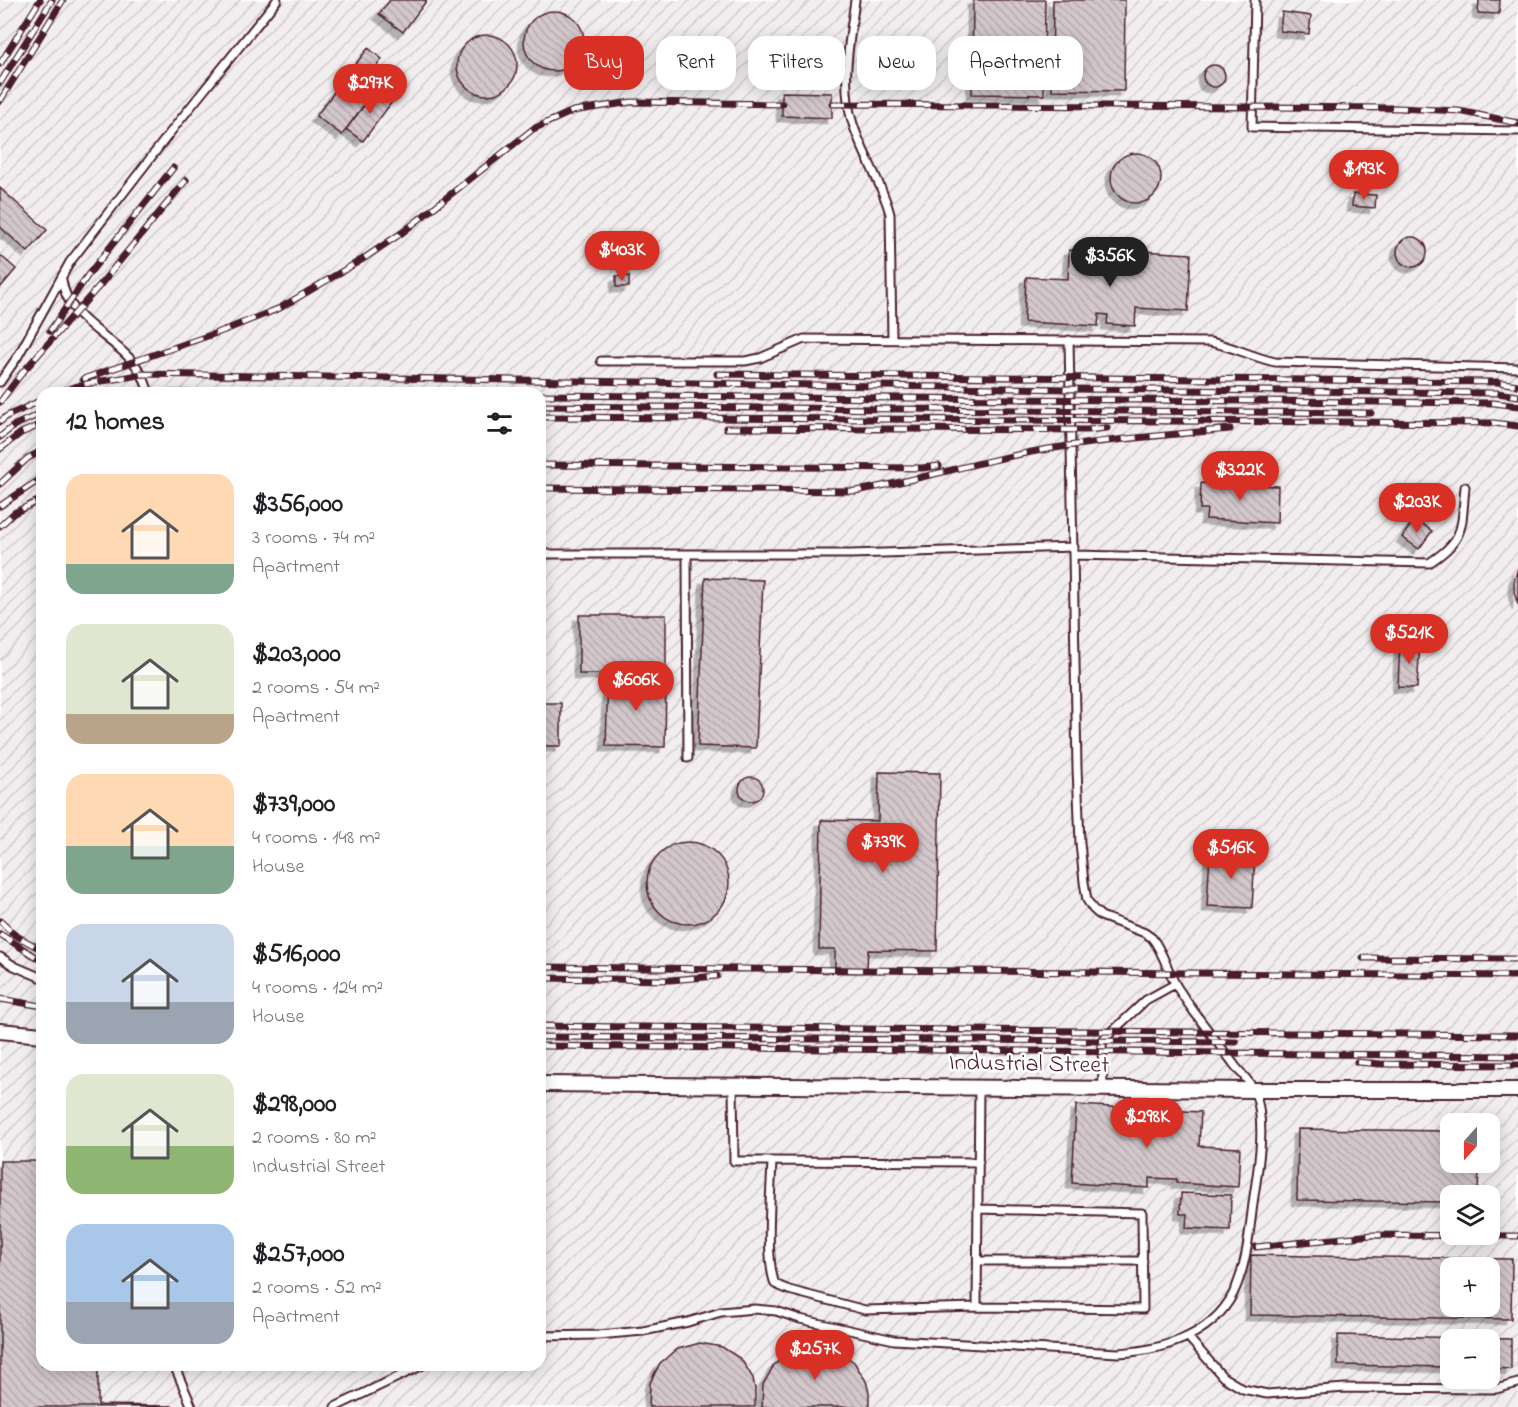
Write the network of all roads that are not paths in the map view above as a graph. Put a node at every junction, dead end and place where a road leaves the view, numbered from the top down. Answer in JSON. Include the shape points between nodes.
{"nodes":[{"id":1,"x":277,"y":0,"type":"edge"},
{"id":2,"x":855,"y":0,"type":"edge"},
{"id":3,"x":1255,"y":0,"type":"edge"},
{"id":4,"x":1518,"y":131,"type":"edge"},
{"id":5,"x":62,"y":280,"type":"junction"},
{"id":6,"x":892,"y":339,"type":"junction"},
{"id":7,"x":1069,"y":340,"type":"junction"},
{"id":8,"x":601,"y":361,"type":"dead end"},
{"id":9,"x":1518,"y":368,"type":"edge"},
{"id":10,"x":0,"y":382,"type":"edge"},
{"id":11,"x":147,"y":387,"type":"edge"},
{"id":12,"x":1465,"y":487,"type":"dead end"},
{"id":13,"x":1074,"y":551,"type":"junction"},
{"id":14,"x":546,"y":554,"type":"edge"},
{"id":15,"x":687,"y":555,"type":"junction"},
{"id":16,"x":688,"y":758,"type":"dead end"},
{"id":17,"x":0,"y":957,"type":"edge"},
{"id":18,"x":36,"y":975,"type":"edge"},
{"id":19,"x":1175,"y":984,"type":"junction"},
{"id":20,"x":0,"y":1032,"type":"edge"},
{"id":21,"x":36,"y":1035,"type":"edge"},
{"id":22,"x":546,"y":1084,"type":"edge"},
{"id":23,"x":733,"y":1085,"type":"junction"},
{"id":24,"x":979,"y":1086,"type":"junction"},
{"id":25,"x":1103,"y":1088,"type":"junction"},
{"id":26,"x":1254,"y":1090,"type":"junction"},
{"id":27,"x":1518,"y":1090,"type":"edge"},
{"id":28,"x":772,"y":1161,"type":"junction"},
{"id":29,"x":979,"y":1162,"type":"junction"},
{"id":30,"x":978,"y":1209,"type":"junction"},
{"id":31,"x":978,"y":1261,"type":"junction"},
{"id":32,"x":1143,"y":1261,"type":"junction"},
{"id":33,"x":977,"y":1307,"type":"junction"},
{"id":34,"x":546,"y":1336,"type":"edge"},
{"id":35,"x":1188,"y":1338,"type":"junction"},
{"id":36,"x":177,"y":1371,"type":"edge"},
{"id":37,"x":410,"y":1371,"type":"edge"},
{"id":38,"x":1518,"y":1383,"type":"edge"},
{"id":39,"x":192,"y":1407,"type":"edge"},
{"id":40,"x":335,"y":1407,"type":"edge"}],
"edges":[{"from":1,"to":5,"type":"lane","via":[[70,262]]},
{"from":2,"to":6,"type":"lane","via":[[847,58],[848,104],[890,214]]},
{"from":3,"to":4,"type":"lane","via":[[1252,127]]},
{"from":5,"to":10,"type":"lane"},
{"from":5,"to":11,"type":"lane","via":[[69,303],[128,357]]},
{"from":6,"to":7,"type":"lane"},
{"from":6,"to":8,"type":"lane","via":[[804,339],[745,361]]},
{"from":7,"to":9,"type":"lane","via":[[1210,342],[1275,362]]},
{"from":7,"to":13,"type":"lane"},
{"from":12,"to":13,"type":"lane","via":[[1460,533],[1448,551],[1429,563]]},
{"from":13,"to":15,"type":"lane"},
{"from":13,"to":19,"type":"lane","via":[[1080,843],[1087,900],[1101,916],[1152,938]]},
{"from":14,"to":15,"type":"lane"},
{"from":15,"to":16,"type":"lane"},
{"from":17,"to":18,"type":"lane"},
{"from":19,"to":25,"type":"lane","via":[[1146,1000],[1102,1041]]},
{"from":19,"to":26,"type":"lane"},
{"from":20,"to":21,"type":"street"},
{"from":22,"to":23,"type":"street","name":"Industrial Street"},
{"from":23,"to":24,"type":"street","name":"Industrial Street"},
{"from":23,"to":28,"type":"lane","via":[[734,1161]]},
{"from":24,"to":25,"type":"street","name":"Industrial Street"},
{"from":24,"to":29,"type":"lane"},
{"from":25,"to":26,"type":"street","name":"Industrial Street"},
{"from":26,"to":27,"type":"street","name":"Industrial Street"},
{"from":26,"to":35,"type":"lane","via":[[1259,1118],[1259,1165],[1237,1284],[1216,1317]]},
{"from":28,"to":29,"type":"lane"},
{"from":28,"to":33,"type":"lane","via":[[770,1253],[775,1284],[865,1310]]},
{"from":29,"to":30,"type":"lane"},
{"from":30,"to":31,"type":"lane"},
{"from":30,"to":32,"type":"lane","via":[[1142,1213]]},
{"from":31,"to":32,"type":"lane"},
{"from":31,"to":33,"type":"lane"},
{"from":32,"to":33,"type":"lane","via":[[1143,1309]]},
{"from":34,"to":35,"type":"lane","via":[[643,1331],[721,1312],[755,1309],[894,1340],[962,1345],[1118,1353],[1142,1352]]},
{"from":35,"to":38,"type":"lane","via":[[1223,1377],[1243,1389],[1267,1394],[1344,1388],[1496,1389]]},
{"from":36,"to":39,"type":"lane"},
{"from":37,"to":40,"type":"lane"}]}
